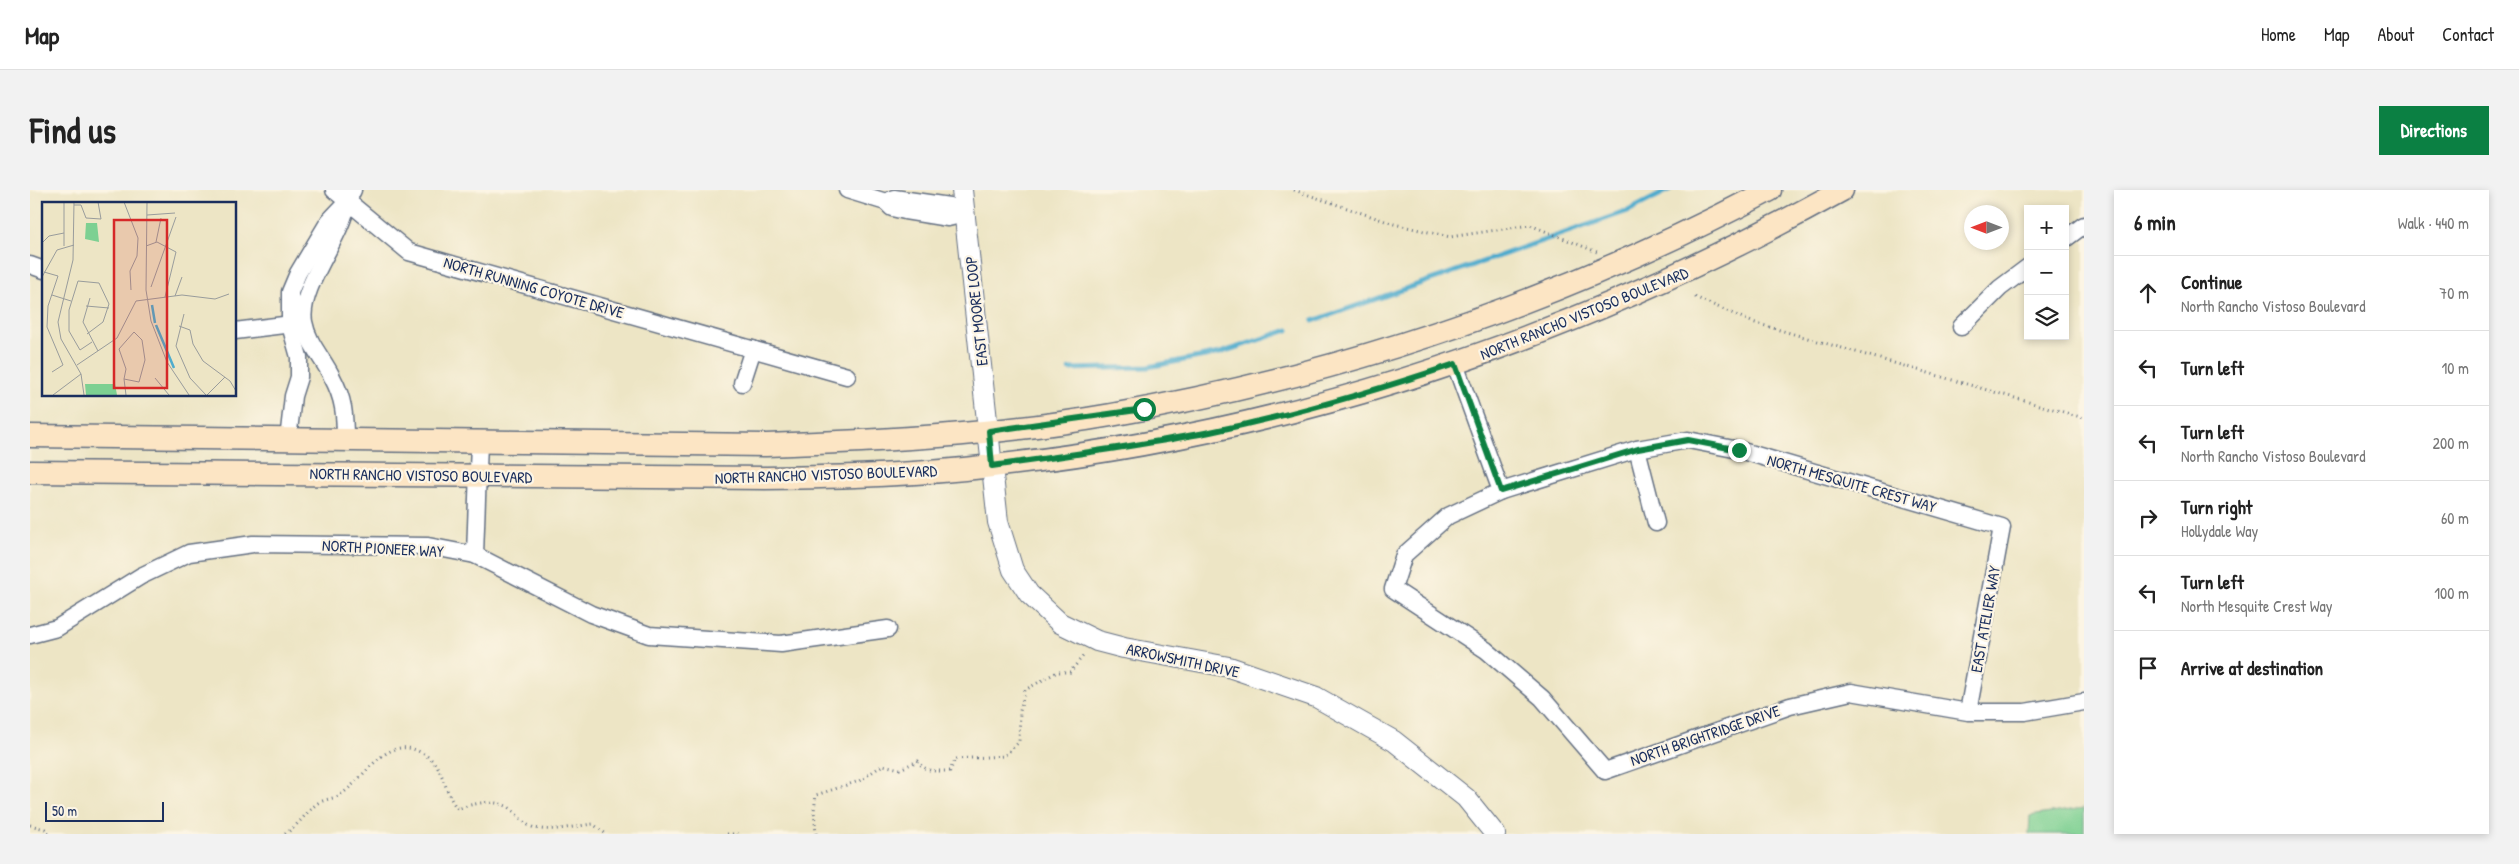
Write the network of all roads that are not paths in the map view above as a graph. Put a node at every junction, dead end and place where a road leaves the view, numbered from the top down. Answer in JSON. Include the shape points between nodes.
{"nodes":[{"id":1,"x":334,"y":190,"type":"edge"},
{"id":2,"x":847,"y":190,"type":"edge"},
{"id":3,"x":962,"y":190,"type":"edge"},
{"id":4,"x":1770,"y":190,"type":"edge"},
{"id":5,"x":1842,"y":190,"type":"edge"},
{"id":6,"x":350,"y":196,"type":"edge"},
{"id":7,"x":965,"y":214,"type":"junction"},
{"id":8,"x":2084,"y":226,"type":"edge"},
{"id":9,"x":2069,"y":236,"type":"edge"},
{"id":10,"x":30,"y":265,"type":"edge"},
{"id":11,"x":42,"y":269,"type":"edge"},
{"id":12,"x":2024,"y":270,"type":"edge"},
{"id":13,"x":297,"y":324,"type":"junction"},
{"id":14,"x":1961,"y":328,"type":"dead end"},
{"id":15,"x":236,"y":332,"type":"edge"},
{"id":16,"x":753,"y":350,"type":"junction"},
{"id":17,"x":1455,"y":364,"type":"junction"},
{"id":18,"x":847,"y":376,"type":"dead end"},
{"id":19,"x":742,"y":384,"type":"dead end"},
{"id":20,"x":989,"y":431,"type":"junction"},
{"id":21,"x":30,"y":436,"type":"edge"},
{"id":22,"x":288,"y":440,"type":"junction"},
{"id":23,"x":345,"y":440,"type":"junction"},
{"id":24,"x":479,"y":442,"type":"junction"},
{"id":25,"x":1638,"y":449,"type":"junction"},
{"id":26,"x":992,"y":466,"type":"junction"},
{"id":27,"x":30,"y":472,"type":"edge"},
{"id":28,"x":478,"y":477,"type":"junction"},
{"id":29,"x":1501,"y":491,"type":"junction"},
{"id":30,"x":1656,"y":523,"type":"dead end"},
{"id":31,"x":2002,"y":527,"type":"joint"},
{"id":32,"x":475,"y":555,"type":"junction"},
{"id":33,"x":1393,"y":589,"type":"joint"},
{"id":34,"x":888,"y":629,"type":"dead end"},
{"id":35,"x":30,"y":635,"type":"edge"},
{"id":36,"x":2084,"y":702,"type":"edge"},
{"id":37,"x":1968,"y":712,"type":"junction"},
{"id":38,"x":1495,"y":834,"type":"edge"}],
"edges":[{"from":1,"to":6,"type":"street","name":"NORTH RUNNING COYOTE DRIVE"},
{"from":2,"to":7,"type":"street","via":[[886,202],[892,208],[948,218]]},
{"from":3,"to":7,"type":"street","name":"EAST MOORE LOOP"},
{"from":4,"to":20,"type":"main road","name":"NORTH RANCHO VISTOSO BOULEVARD","via":[[1611,267],[1502,310],[1386,350],[1276,381],[1144,409]]},
{"from":5,"to":17,"type":"main road","name":"NORTH RANCHO VISTOSO BOULEVARD","via":[[1683,273],[1552,328]]},
{"from":6,"to":13,"type":"street"},
{"from":6,"to":16,"type":"street","name":"NORTH RUNNING COYOTE DRIVE","via":[[409,252]]},
{"from":7,"to":20,"type":"street","name":"EAST MOORE LOOP"},
{"from":8,"to":9,"type":"street"},
{"from":10,"to":11,"type":"street"},
{"from":12,"to":14,"type":"street","via":[[2000,288]]},
{"from":13,"to":15,"type":"street"},
{"from":13,"to":22,"type":"street","via":[[299,377],[293,396]]},
{"from":13,"to":23,"type":"street","via":[[332,377],[345,408]]},
{"from":16,"to":18,"type":"street","name":"NORTH RUNNING COYOTE DRIVE"},
{"from":16,"to":19,"type":"street"},
{"from":17,"to":26,"type":"main road","name":"NORTH RANCHO VISTOSO BOULEVARD","via":[[1397,384],[1210,432]]},
{"from":17,"to":29,"type":"street"},
{"from":20,"to":24,"type":"main road","name":"NORTH RANCHO VISTOSO BOULEVARD","via":[[884,441],[766,445]]},
{"from":20,"to":26,"type":"street","name":"EAST MOORE LOOP"},
{"from":21,"to":22,"type":"main road","name":"NORTH RANCHO VISTOSO BOULEVARD"},
{"from":22,"to":23,"type":"main road","name":"NORTH RANCHO VISTOSO BOULEVARD"},
{"from":23,"to":24,"type":"main road","name":"NORTH RANCHO VISTOSO BOULEVARD"},
{"from":24,"to":28,"type":"street"},
{"from":25,"to":29,"type":"street","name":"NORTH MESQUITE CREST WAY"},
{"from":25,"to":30,"type":"street"},
{"from":25,"to":31,"type":"street","name":"NORTH MESQUITE CREST WAY","via":[[1688,440],[1739,450]]},
{"from":26,"to":28,"type":"main road","name":"NORTH RANCHO VISTOSO BOULEVARD","via":[[836,477]]},
{"from":26,"to":38,"type":"street","name":"ARROWSMITH DRIVE","via":[[998,522],[1013,570],[1028,594],[1060,623],[1097,641],[1229,667],[1316,697],[1394,741],[1466,798]]},
{"from":27,"to":28,"type":"main road","name":"NORTH RANCHO VISTOSO BOULEVARD"},
{"from":28,"to":32,"type":"street"},
{"from":29,"to":33,"type":"street","name":"NORTH MESQUITE CREST WAY","via":[[1448,516],[1404,555]]},
{"from":31,"to":37,"type":"street","name":"EAST ATELIER WAY"},
{"from":32,"to":34,"type":"street","name":"NORTH PIONEER WAY","via":[[591,614],[649,635],[781,644]]},
{"from":32,"to":35,"type":"street","name":"NORTH PIONEER WAY","via":[[428,546],[253,544],[189,553],[140,576],[57,628]]},
{"from":33,"to":37,"type":"street","name":"NORTH BRIGHTRIDGE DRIVE","via":[[1486,650],[1542,698],[1605,771],[1790,706],[1852,692]]},
{"from":36,"to":37,"type":"street","name":"NORTH BRIGHTRIDGE DRIVE","via":[[2025,712]]}]}
